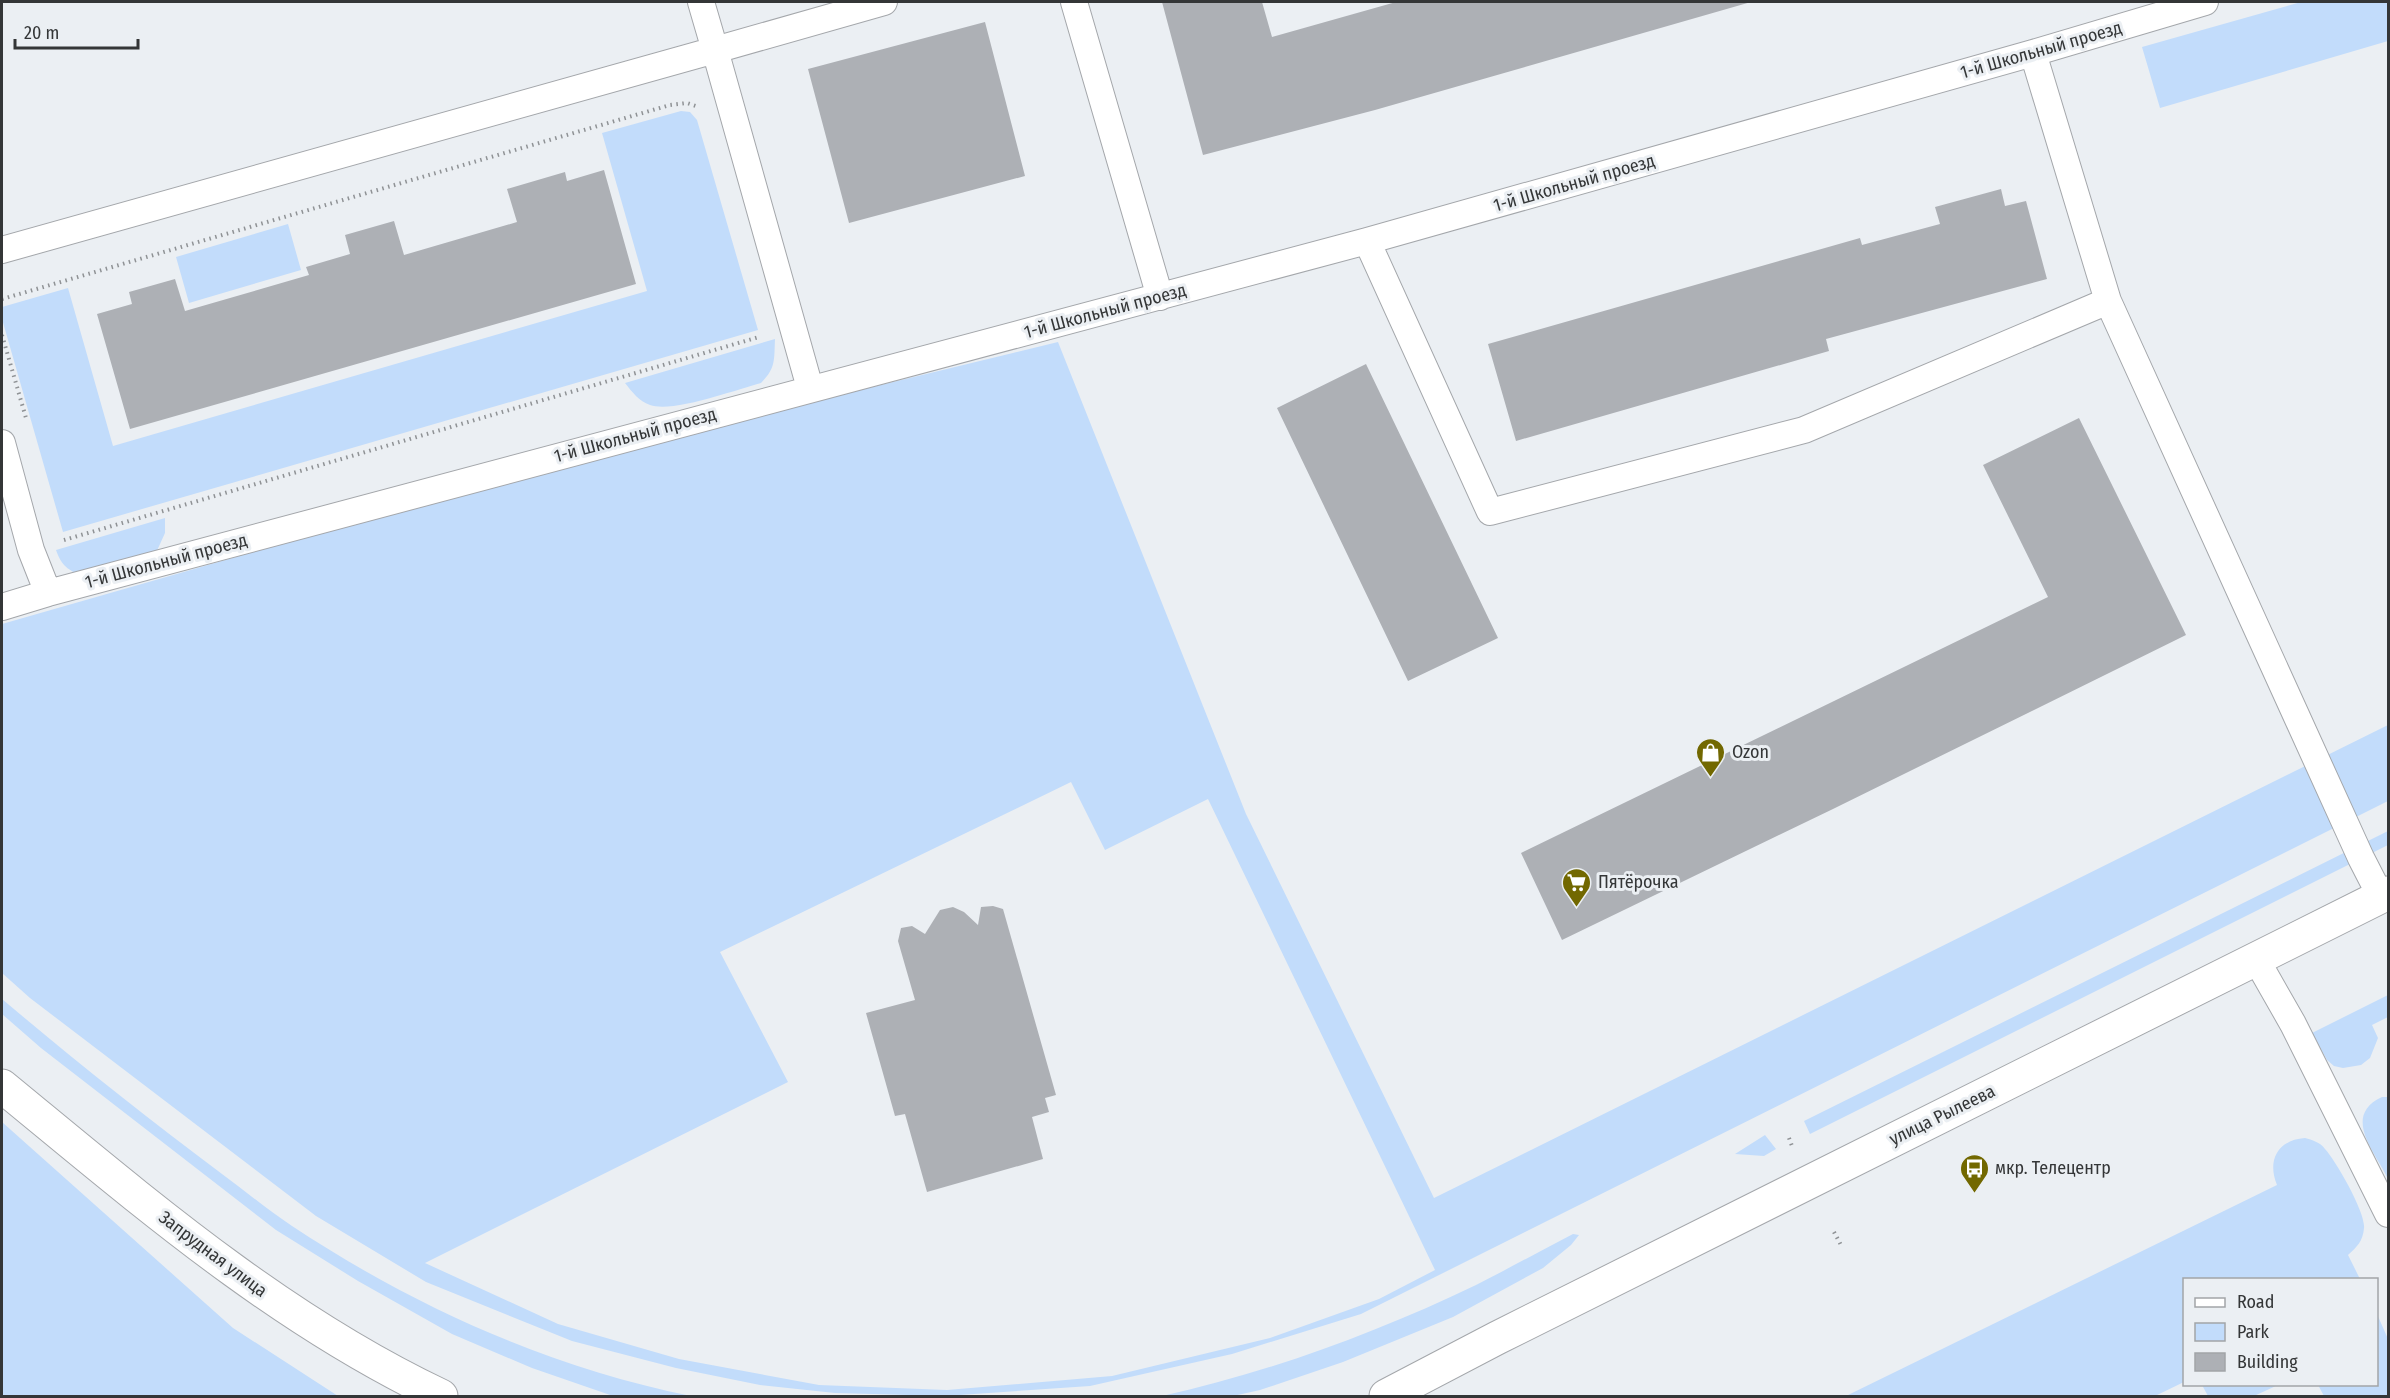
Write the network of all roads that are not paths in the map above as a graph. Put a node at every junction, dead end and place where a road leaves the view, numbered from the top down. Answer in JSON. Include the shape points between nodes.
{"nodes":[{"id":1,"x":701,"y":2,"type":"edge"},
{"id":2,"x":884,"y":2,"type":"edge"},
{"id":3,"x":1074,"y":2,"type":"edge"},
{"id":4,"x":2205,"y":2,"type":"edge"},
{"id":5,"x":715,"y":50,"type":"junction"},
{"id":6,"x":2034,"y":53,"type":"junction"},
{"id":7,"x":1367,"y":241,"type":"junction"},
{"id":8,"x":2,"y":250,"type":"edge"},
{"id":9,"x":1160,"y":297,"type":"junction"},
{"id":10,"x":2108,"y":301,"type":"junction"},
{"id":11,"x":810,"y":388,"type":"junction"},
{"id":12,"x":2,"y":443,"type":"edge"},
{"id":13,"x":48,"y":593,"type":"junction"},
{"id":14,"x":2,"y":607,"type":"edge"},
{"id":15,"x":2385,"y":895,"type":"edge"},
{"id":16,"x":2256,"y":959,"type":"junction"},
{"id":17,"x":2,"y":1086,"type":"edge"},
{"id":18,"x":2388,"y":1214,"type":"edge"},
{"id":19,"x":1497,"y":1338,"type":"junction"},
{"id":20,"x":441,"y":1396,"type":"edge"},
{"id":21,"x":1386,"y":1396,"type":"edge"},
{"id":22,"x":1426,"y":1396,"type":"edge"}],
"edges":[{"from":1,"to":5,"type":"lane"},
{"from":2,"to":5,"type":"lane"},
{"from":3,"to":9,"type":"lane"},
{"from":4,"to":6,"type":"lane","name":"1-й Школьный проезд"},
{"from":5,"to":8,"type":"lane"},
{"from":5,"to":11,"type":"lane"},
{"from":6,"to":7,"type":"lane","name":"1-й Школьный проезд"},
{"from":6,"to":10,"type":"lane"},
{"from":7,"to":9,"type":"lane","name":"1-й Школьный проезд"},
{"from":7,"to":10,"type":"lane","via":[[1490,512],[1804,430]]},
{"from":9,"to":11,"type":"lane","name":"1-й Школьный проезд"},
{"from":10,"to":15,"type":"lane","via":[[2361,858]]},
{"from":11,"to":13,"type":"lane","name":"1-й Школьный проезд"},
{"from":12,"to":13,"type":"lane"},
{"from":13,"to":14,"type":"lane","name":"1-й Школьный проезд"},
{"from":15,"to":16,"type":"main road","name":"улица Рылеева"},
{"from":16,"to":18,"type":"lane"},
{"from":16,"to":19,"type":"main road","name":"улица Рылеева"},
{"from":17,"to":20,"type":"main road","name":"Запрудная улица","via":[[271,1298],[342,1344]]},
{"from":19,"to":21,"type":"main road"},
{"from":19,"to":22,"type":"main road"}]}
